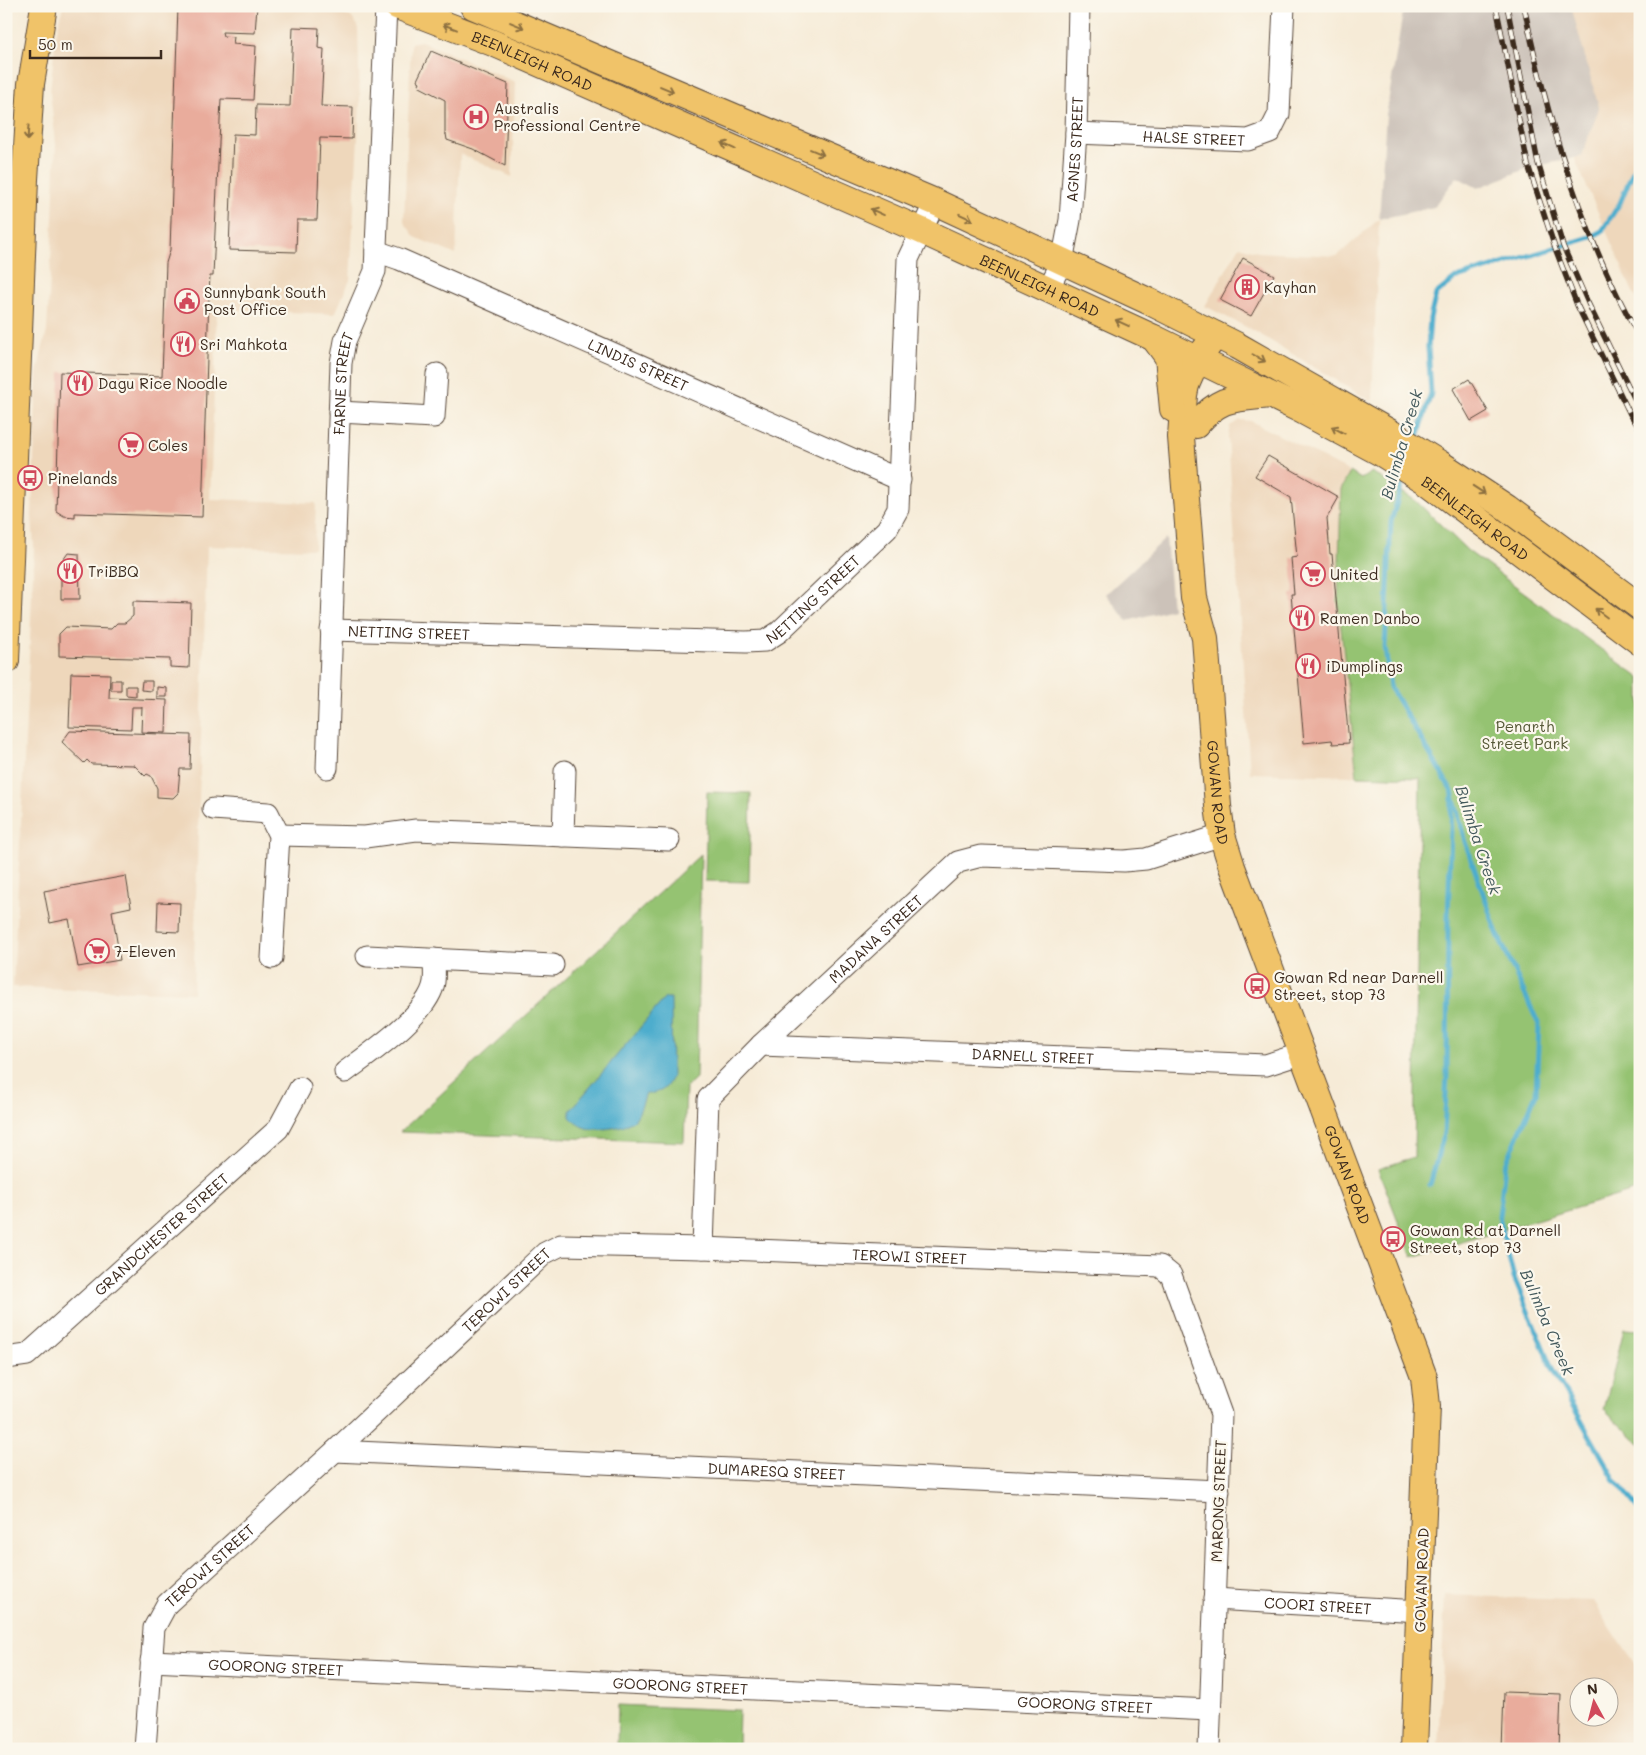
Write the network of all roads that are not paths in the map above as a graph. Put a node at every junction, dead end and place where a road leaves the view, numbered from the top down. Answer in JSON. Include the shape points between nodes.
{"nodes":[{"id":1,"x":44,"y":6,"type":"edge"},
{"id":2,"x":386,"y":6,"type":"edge"},
{"id":3,"x":396,"y":6,"type":"edge"},
{"id":4,"x":472,"y":6,"type":"edge"},
{"id":5,"x":1079,"y":6,"type":"edge"},
{"id":6,"x":1284,"y":6,"type":"edge"},
{"id":7,"x":1076,"y":133,"type":"junction"},
{"id":8,"x":935,"y":202,"type":"junction"},
{"id":9,"x":15,"y":210,"type":"edge"},
{"id":10,"x":922,"y":231,"type":"junction"},
{"id":11,"x":376,"y":251,"type":"junction"},
{"id":12,"x":1062,"y":262,"type":"junction"},
{"id":13,"x":1048,"y":289,"type":"junction"},
{"id":14,"x":1216,"y":335,"type":"junction"},
{"id":15,"x":1154,"y":338,"type":"junction"},
{"id":16,"x":1204,"y":364,"type":"junction"},
{"id":17,"x":437,"y":374,"type":"dead end"},
{"id":18,"x":1270,"y":395,"type":"junction"},
{"id":19,"x":339,"y":412,"type":"junction"},
{"id":20,"x":1188,"y":431,"type":"junction"},
{"id":21,"x":1386,"y":443,"type":"junction"},
{"id":22,"x":1434,"y":473,"type":"junction"},
{"id":23,"x":900,"y":480,"type":"junction"},
{"id":24,"x":1640,"y":607,"type":"edge"},
{"id":25,"x":331,"y":630,"type":"junction"},
{"id":26,"x":1640,"y":642,"type":"edge"},
{"id":27,"x":6,"y":661,"type":"edge"},
{"id":28,"x":327,"y":768,"type":"dead end"},
{"id":29,"x":565,"y":771,"type":"dead end"},
{"id":30,"x":213,"y":809,"type":"dead end"},
{"id":31,"x":279,"y":835,"type":"junction"},
{"id":32,"x":1222,"y":835,"type":"junction"},
{"id":33,"x":563,"y":836,"type":"junction"},
{"id":34,"x":669,"y":840,"type":"dead end"},
{"id":35,"x":367,"y":956,"type":"dead end"},
{"id":36,"x":272,"y":958,"type":"dead end"},
{"id":37,"x":434,"y":959,"type":"junction"},
{"id":38,"x":553,"y":965,"type":"dead end"},
{"id":39,"x":761,"y":1046,"type":"junction"},
{"id":40,"x":1303,"y":1053,"type":"junction"},
{"id":41,"x":345,"y":1072,"type":"dead end"},
{"id":42,"x":300,"y":1088,"type":"dead end"},
{"id":43,"x":702,"y":1248,"type":"junction"},
{"id":44,"x":1160,"y":1266,"type":"joint"},
{"id":45,"x":6,"y":1358,"type":"edge"},
{"id":46,"x":334,"y":1451,"type":"junction"},
{"id":47,"x":1219,"y":1491,"type":"junction"},
{"id":48,"x":1214,"y":1599,"type":"junction"},
{"id":49,"x":1420,"y":1611,"type":"junction"},
{"id":50,"x":151,"y":1661,"type":"junction"},
{"id":51,"x":1210,"y":1710,"type":"junction"},
{"id":52,"x":145,"y":1749,"type":"edge"},
{"id":53,"x":1209,"y":1749,"type":"edge"},
{"id":54,"x":1414,"y":1749,"type":"edge"}],
"edges":[{"from":1,"to":9,"type":"main road","one_way":true},
{"from":2,"to":11,"type":"street","name":"FARNE STREET"},
{"from":10,"to":3,"type":"main road","name":"BEENLEIGH ROAD","one_way":true,"via":[[493,43]]},
{"from":4,"to":8,"type":"main road","name":"BEENLEIGH ROAD","one_way":true},
{"from":5,"to":7,"type":"street","name":"AGNES STREET"},
{"from":6,"to":7,"type":"street","name":"HALSE STREET","via":[[1279,114],[1270,132],[1248,140]]},
{"from":7,"to":12,"type":"street","name":"AGNES STREET","via":[[1070,220]]},
{"from":8,"to":10,"type":"street","name":"NETTING STREET"},
{"from":8,"to":12,"type":"main road","name":"BEENLEIGH ROAD","one_way":true},
{"from":9,"to":27,"type":"main road","via":[[11,564]]},
{"from":10,"to":13,"type":"main road","name":"BEENLEIGH ROAD"},
{"from":10,"to":23,"type":"street","name":"NETTING STREET","via":[[908,259]]},
{"from":11,"to":19,"type":"street","name":"FARNE STREET","via":[[374,271],[345,341]]},
{"from":11,"to":23,"type":"street","name":"LINDIS STREET"},
{"from":12,"to":13,"type":"street","name":"AGNES STREET"},
{"from":12,"to":14,"type":"main road","name":"BEENLEIGH ROAD"},
{"from":15,"to":13,"type":"main road","name":"BEENLEIGH ROAD","one_way":true},
{"from":14,"to":16,"type":"main road","name":"GOWAN ROAD"},
{"from":14,"to":21,"type":"main road","name":"BEENLEIGH ROAD","one_way":true,"via":[[1238,346]]},
{"from":15,"to":16,"type":"main road","name":"BEENLEIGH ROAD"},
{"from":15,"to":20,"type":"main road","via":[[1168,357],[1174,415]]},
{"from":16,"to":18,"type":"main road","name":"BEENLEIGH ROAD"},
{"from":16,"to":20,"type":"main road","name":"GOWAN ROAD","via":[[1186,385]]},
{"from":17,"to":19,"type":"street","via":[[434,418]]},
{"from":18,"to":20,"type":"main road","via":[[1221,402]]},
{"from":21,"to":18,"type":"main road","name":"BEENLEIGH ROAD","one_way":true},
{"from":19,"to":25,"type":"street","name":"FARNE STREET"},
{"from":20,"to":32,"type":"main road","name":"GOWAN ROAD","via":[[1194,598],[1205,638]]},
{"from":21,"to":22,"type":"main road","name":"BEENLEIGH ROAD"},
{"from":22,"to":24,"type":"main road","name":"BEENLEIGH ROAD","one_way":true,"via":[[1507,508]]},
{"from":26,"to":22,"type":"main road","name":"BEENLEIGH ROAD","one_way":true},
{"from":23,"to":25,"type":"street","name":"NETTING STREET","via":[[898,509],[887,529],[779,632],[765,640]]},
{"from":25,"to":28,"type":"street","name":"FARNE STREET"},
{"from":29,"to":33,"type":"street"},
{"from":30,"to":31,"type":"street","via":[[268,813]]},
{"from":31,"to":33,"type":"street","via":[[365,837],[416,830]]},
{"from":31,"to":36,"type":"street"},
{"from":32,"to":39,"type":"street","name":"MADANA STREET","via":[[1146,859],[981,856],[958,862]]},
{"from":32,"to":40,"type":"main road","name":"GOWAN ROAD"},
{"from":33,"to":34,"type":"street"},
{"from":35,"to":37,"type":"street"},
{"from":37,"to":38,"type":"street"},
{"from":37,"to":41,"type":"street","via":[[434,984],[425,1002],[393,1036]]},
{"from":39,"to":40,"type":"street","name":"DARNELL STREET","via":[[1266,1065]]},
{"from":39,"to":43,"type":"street","name":"MADANA STREET","via":[[708,1099]]},
{"from":40,"to":49,"type":"main road","name":"GOWAN ROAD","via":[[1424,1377],[1427,1406]]},
{"from":42,"to":45,"type":"street","name":"GRANDCHESTER STREET","via":[[278,1129],[27,1355]]},
{"from":43,"to":44,"type":"street","name":"TEROWI STREET"},
{"from":43,"to":46,"type":"street","name":"TEROWI STREET","via":[[561,1245],[545,1253]]},
{"from":44,"to":47,"type":"street","name":"MARONG STREET","via":[[1170,1275],[1221,1414]]},
{"from":46,"to":47,"type":"street","name":"DUMARESQ STREET"},
{"from":46,"to":50,"type":"street","name":"TEROWI STREET","via":[[167,1604],[154,1628]]},
{"from":47,"to":48,"type":"street","name":"MARONG STREET"},
{"from":48,"to":49,"type":"street","name":"COORI STREET"},
{"from":48,"to":51,"type":"street","name":"MARONG STREET"},
{"from":49,"to":54,"type":"main road","name":"GOWAN ROAD"},
{"from":50,"to":51,"type":"street","name":"GOORONG STREET"},
{"from":50,"to":52,"type":"street","name":"TEROWI STREET"},
{"from":51,"to":53,"type":"street","name":"MARONG STREET"}]}
